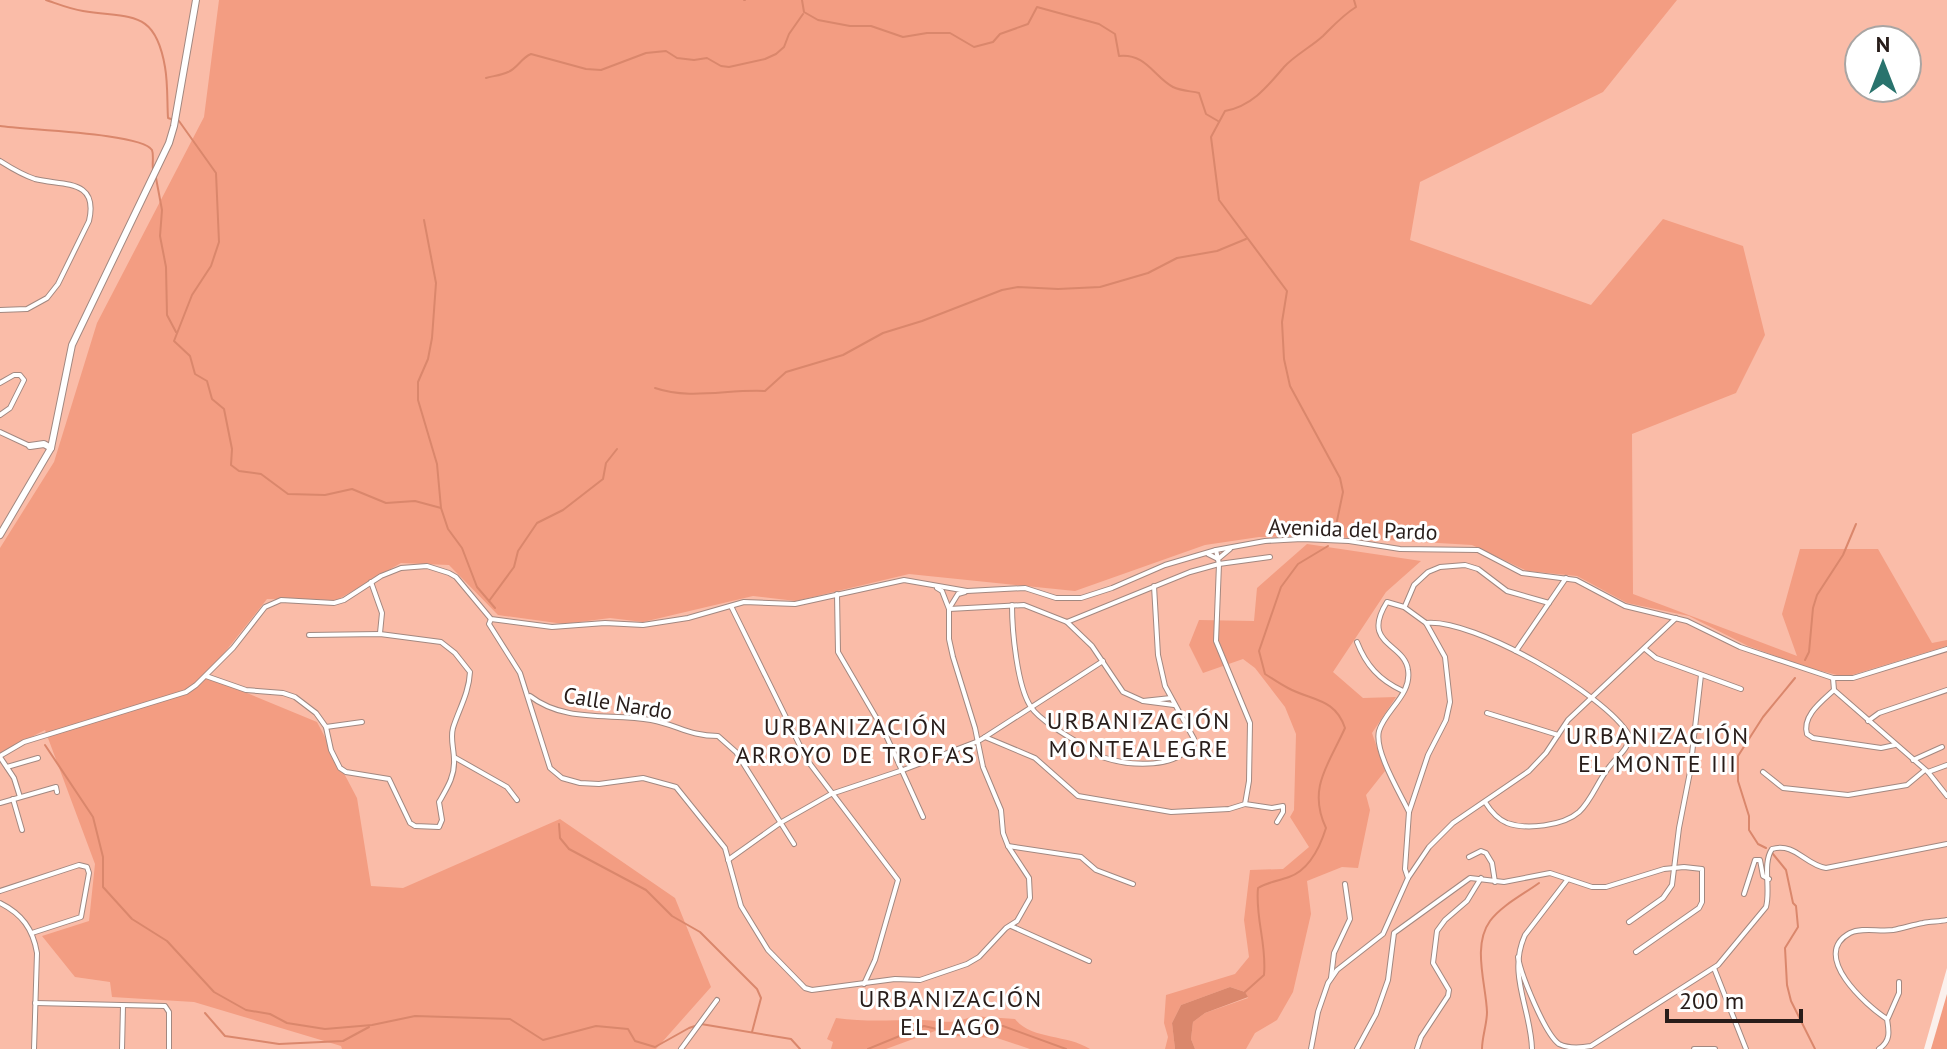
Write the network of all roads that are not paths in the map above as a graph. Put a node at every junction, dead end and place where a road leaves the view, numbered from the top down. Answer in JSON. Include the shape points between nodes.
{"nodes":[{"id":1,"x":196,"y":0,"type":"edge"},
{"id":2,"x":0,"y":161,"type":"edge"},
{"id":3,"x":0,"y":310,"type":"edge"},
{"id":4,"x":0,"y":383,"type":"edge"},
{"id":5,"x":59,"y":410,"type":"junction"},
{"id":6,"x":0,"y":415,"type":"edge"},
{"id":7,"x":0,"y":432,"type":"edge"},
{"id":8,"x":30,"y":446,"type":"joint"},
{"id":9,"x":42,"y":447,"type":"junction"},
{"id":10,"x":51,"y":448,"type":"junction"},
{"id":11,"x":45,"y":463,"type":"junction"},
{"id":12,"x":0,"y":535,"type":"edge"},
{"id":13,"x":1235,"y":546,"type":"junction"},
{"id":14,"x":1216,"y":550,"type":"junction"},
{"id":15,"x":1203,"y":553,"type":"junction"},
{"id":16,"x":1270,"y":557,"type":"dead end"},
{"id":17,"x":1218,"y":561,"type":"junction"},
{"id":18,"x":1566,"y":578,"type":"junction"},
{"id":19,"x":911,"y":580,"type":"junction"},
{"id":20,"x":371,"y":582,"type":"junction"},
{"id":21,"x":1154,"y":586,"type":"junction"},
{"id":22,"x":967,"y":591,"type":"junction"},
{"id":23,"x":837,"y":594,"type":"junction"},
{"id":24,"x":949,"y":596,"type":"junction"},
{"id":25,"x":1549,"y":603,"type":"junction"},
{"id":26,"x":1012,"y":605,"type":"junction"},
{"id":27,"x":731,"y":606,"type":"junction"},
{"id":28,"x":1404,"y":607,"type":"junction"},
{"id":29,"x":949,"y":609,"type":"junction"},
{"id":30,"x":1676,"y":618,"type":"junction"},
{"id":31,"x":491,"y":619,"type":"junction"},
{"id":32,"x":1067,"y":622,"type":"junction"},
{"id":33,"x":1426,"y":623,"type":"junction"},
{"id":34,"x":380,"y":634,"type":"junction"},
{"id":35,"x":309,"y":635,"type":"dead end"},
{"id":36,"x":1357,"y":642,"type":"dead end"},
{"id":37,"x":1645,"y":649,"type":"junction"},
{"id":38,"x":1947,"y":649,"type":"edge"},
{"id":39,"x":1516,"y":651,"type":"junction"},
{"id":40,"x":1103,"y":661,"type":"junction"},
{"id":41,"x":213,"y":668,"type":"junction"},
{"id":42,"x":1701,"y":675,"type":"junction"},
{"id":43,"x":206,"y":676,"type":"junction"},
{"id":44,"x":1833,"y":678,"type":"junction"},
{"id":45,"x":220,"y":679,"type":"junction"},
{"id":46,"x":1741,"y":689,"type":"dead end"},
{"id":47,"x":1834,"y":690,"type":"junction"},
{"id":48,"x":1947,"y":690,"type":"edge"},
{"id":49,"x":1404,"y":691,"type":"junction"},
{"id":50,"x":528,"y":694,"type":"junction"},
{"id":51,"x":1171,"y":698,"type":"junction"},
{"id":52,"x":1592,"y":698,"type":"junction"},
{"id":53,"x":1143,"y":701,"type":"junction"},
{"id":54,"x":1174,"y":705,"type":"junction"},
{"id":55,"x":1031,"y":707,"type":"junction"},
{"id":56,"x":1487,"y":713,"type":"dead end"},
{"id":57,"x":1868,"y":721,"type":"junction"},
{"id":58,"x":362,"y":722,"type":"dead end"},
{"id":59,"x":326,"y":727,"type":"junction"},
{"id":60,"x":1558,"y":735,"type":"junction"},
{"id":61,"x":979,"y":741,"type":"junction"},
{"id":62,"x":1895,"y":745,"type":"junction"},
{"id":63,"x":1942,"y":747,"type":"dead end"},
{"id":64,"x":10,"y":749,"type":"junction"},
{"id":65,"x":0,"y":756,"type":"edge"},
{"id":66,"x":454,"y":757,"type":"junction"},
{"id":67,"x":38,"y":758,"type":"dead end"},
{"id":68,"x":1913,"y":760,"type":"junction"},
{"id":69,"x":4,"y":765,"type":"edge"},
{"id":70,"x":1947,"y":765,"type":"edge"},
{"id":71,"x":903,"y":770,"type":"junction"},
{"id":72,"x":1926,"y":771,"type":"junction"},
{"id":73,"x":1763,"y":772,"type":"dead end"},
{"id":74,"x":57,"y":792,"type":"dead end"},
{"id":75,"x":831,"y":794,"type":"junction"},
{"id":76,"x":1947,"y":796,"type":"edge"},
{"id":77,"x":20,"y":797,"type":"junction"},
{"id":78,"x":13,"y":799,"type":"junction"},
{"id":79,"x":517,"y":800,"type":"dead end"},
{"id":80,"x":1485,"y":802,"type":"junction"},
{"id":81,"x":0,"y":803,"type":"edge"},
{"id":82,"x":1245,"y":804,"type":"junction"},
{"id":83,"x":1409,"y":812,"type":"junction"},
{"id":84,"x":923,"y":817,"type":"dead end"},
{"id":85,"x":1277,"y":822,"type":"dead end"},
{"id":86,"x":780,"y":823,"type":"junction"},
{"id":87,"x":22,"y":830,"type":"dead end"},
{"id":88,"x":794,"y":844,"type":"dead end"},
{"id":89,"x":1947,"y":844,"type":"edge"},
{"id":90,"x":1008,"y":846,"type":"junction"},
{"id":91,"x":1469,"y":857,"type":"dead end"},
{"id":92,"x":728,"y":860,"type":"junction"},
{"id":93,"x":1674,"y":868,"type":"junction"},
{"id":94,"x":1408,"y":878,"type":"junction"},
{"id":95,"x":1481,"y":878,"type":"junction"},
{"id":96,"x":1568,"y":879,"type":"junction"},
{"id":97,"x":1769,"y":879,"type":"junction"},
{"id":98,"x":1495,"y":882,"type":"junction"},
{"id":99,"x":1133,"y":884,"type":"dead end"},
{"id":100,"x":1345,"y":884,"type":"dead end"},
{"id":101,"x":0,"y":891,"type":"edge"},
{"id":102,"x":1744,"y":894,"type":"dead end"},
{"id":103,"x":0,"y":903,"type":"edge"},
{"id":104,"x":1947,"y":920,"type":"edge"},
{"id":105,"x":1629,"y":922,"type":"dead end"},
{"id":106,"x":1011,"y":926,"type":"junction"},
{"id":107,"x":1392,"y":932,"type":"junction"},
{"id":108,"x":32,"y":933,"type":"junction"},
{"id":109,"x":1636,"y":952,"type":"dead end"},
{"id":110,"x":1518,"y":957,"type":"junction"},
{"id":111,"x":1089,"y":961,"type":"dead end"},
{"id":112,"x":1331,"y":966,"type":"junction"},
{"id":113,"x":1714,"y":968,"type":"junction"},
{"id":114,"x":1337,"y":970,"type":"junction"},
{"id":115,"x":1523,"y":972,"type":"junction"},
{"id":116,"x":1331,"y":978,"type":"junction"},
{"id":117,"x":1518,"y":979,"type":"junction"},
{"id":118,"x":1899,"y":982,"type":"dead end"},
{"id":119,"x":864,"y":984,"type":"junction"},
{"id":120,"x":717,"y":1000,"type":"dead end"},
{"id":121,"x":35,"y":1003,"type":"junction"},
{"id":122,"x":123,"y":1006,"type":"junction"},
{"id":123,"x":1887,"y":1019,"type":"junction"},
{"id":124,"x":1591,"y":1048,"type":"edge"},
{"id":125,"x":34,"y":1049,"type":"edge"},
{"id":126,"x":122,"y":1049,"type":"edge"},
{"id":127,"x":169,"y":1049,"type":"edge"},
{"id":128,"x":681,"y":1049,"type":"edge"},
{"id":129,"x":1311,"y":1049,"type":"edge"},
{"id":130,"x":1357,"y":1049,"type":"edge"},
{"id":131,"x":1417,"y":1049,"type":"edge"},
{"id":132,"x":1532,"y":1049,"type":"edge"},
{"id":133,"x":1694,"y":1049,"type":"edge"},
{"id":134,"x":1715,"y":1049,"type":"edge"},
{"id":135,"x":1746,"y":1049,"type":"edge"},
{"id":136,"x":1879,"y":1049,"type":"edge"}],
"edges":[{"from":1,"to":5,"type":"main road","via":[[169,143],[75,336]]},
{"from":2,"to":3,"type":"street","via":[[32,178],[74,184],[87,195],[91,209],[53,293],[34,307]]},
{"from":4,"to":6,"type":"street","via":[[14,375],[24,380],[10,408]]},
{"from":5,"to":9,"type":"main road","via":[[51,439]]},
{"from":5,"to":10,"type":"main road"},
{"from":7,"to":8,"type":"street"},
{"from":8,"to":9,"type":"main road"},
{"from":9,"to":10,"type":"main road"},
{"from":9,"to":11,"type":"main road"},
{"from":10,"to":11,"type":"main road"},
{"from":11,"to":12,"type":"main road"},
{"from":13,"to":14,"type":"street","name":"Avenida del Pardo"},
{"from":13,"to":17,"type":"street"},
{"from":13,"to":18,"type":"street","name":"Avenida del Pardo","via":[[1302,539],[1400,549],[1464,548],[1522,573]]},
{"from":14,"to":15,"type":"street","name":"Avenida del Pardo"},
{"from":14,"to":17,"type":"street"},
{"from":15,"to":17,"type":"street"},
{"from":15,"to":22,"type":"street","name":"Avenida del Pardo","via":[[1081,598],[1056,598],[1025,588]]},
{"from":16,"to":17,"type":"street"},
{"from":17,"to":21,"type":"street"},
{"from":17,"to":82,"type":"street","via":[[1216,641],[1250,723]]},
{"from":18,"to":25,"type":"street"},
{"from":18,"to":30,"type":"street","name":"Avenida del Pardo","via":[[1625,606]]},
{"from":19,"to":23,"type":"street","name":"Avenida del Pardo"},
{"from":19,"to":24,"type":"street","name":"Avenida del Pardo"},
{"from":19,"to":24,"type":"street"},
{"from":20,"to":31,"type":"street","via":[[401,568],[443,570],[456,577]]},
{"from":20,"to":34,"type":"street","via":[[382,613]]},
{"from":20,"to":41,"type":"street","via":[[334,603],[273,602]]},
{"from":21,"to":32,"type":"street"},
{"from":21,"to":51,"type":"street","via":[[1158,655]]},
{"from":22,"to":24,"type":"street","name":"Avenida del Pardo"},
{"from":22,"to":24,"type":"street"},
{"from":23,"to":27,"type":"street","name":"Avenida del Pardo","via":[[795,604]]},
{"from":23,"to":71,"type":"street","via":[[838,652]]},
{"from":24,"to":29,"type":"street"},
{"from":25,"to":28,"type":"street","via":[[1507,591],[1465,565],[1428,572],[1414,585]]},
{"from":25,"to":39,"type":"street"},
{"from":26,"to":29,"type":"street"},
{"from":26,"to":32,"type":"street"},
{"from":26,"to":55,"type":"street","via":[[1013,644]]},
{"from":27,"to":31,"type":"street","name":"Avenida del Pardo","via":[[643,625],[552,627]]},
{"from":27,"to":75,"type":"street","via":[[807,760]]},
{"from":28,"to":33,"type":"street"},
{"from":28,"to":49,"type":"street","via":[[1387,602],[1380,632],[1408,667]]},
{"from":29,"to":61,"type":"street","via":[[953,657]]},
{"from":30,"to":37,"type":"street"},
{"from":30,"to":44,"type":"street","name":"Avenida del Pardo"},
{"from":31,"to":50,"type":"street","via":[[489,624]]},
{"from":32,"to":40,"type":"street"},
{"from":33,"to":39,"type":"street","via":[[1440,621]]},
{"from":33,"to":83,"type":"street","via":[[1445,657],[1450,702]]},
{"from":34,"to":35,"type":"street"},
{"from":34,"to":66,"type":"street","via":[[446,645],[470,672],[453,729]]},
{"from":36,"to":49,"type":"street","via":[[1367,665]]},
{"from":37,"to":42,"type":"street"},
{"from":37,"to":52,"type":"street"},
{"from":38,"to":44,"type":"street","name":"Avenida del Pardo","via":[[1853,678]]},
{"from":39,"to":52,"type":"street"},
{"from":40,"to":53,"type":"street","via":[[1123,692]]},
{"from":40,"to":55,"type":"street"},
{"from":41,"to":43,"type":"street"},
{"from":41,"to":45,"type":"street"},
{"from":42,"to":46,"type":"street"},
{"from":42,"to":93,"type":"street"},
{"from":43,"to":45,"type":"street"},
{"from":43,"to":64,"type":"street","via":[[168,699]]},
{"from":44,"to":47,"type":"street"},
{"from":45,"to":59,"type":"street","via":[[246,690],[295,697]]},
{"from":47,"to":57,"type":"street"},
{"from":47,"to":62,"type":"street","via":[[1808,718],[1807,734],[1881,748]]},
{"from":48,"to":57,"type":"street"},
{"from":49,"to":83,"type":"street","via":[[1378,741]]},
{"from":50,"to":86,"type":"street","name":"Calle Nardo","via":[[563,713],[647,719],[696,736],[718,736],[736,752]]},
{"from":50,"to":92,"type":"street","via":[[550,768],[562,778],[599,784],[643,778],[676,787],[725,848]]},
{"from":51,"to":53,"type":"street"},
{"from":51,"to":54,"type":"street"},
{"from":52,"to":60,"type":"street"},
{"from":52,"to":80,"type":"street","via":[[1626,731],[1629,742],[1582,809],[1565,820],[1521,825],[1499,818]]},
{"from":53,"to":54,"type":"street"},
{"from":54,"to":55,"type":"street","via":[[1194,742],[1175,759],[1157,763],[1102,757]]},
{"from":55,"to":61,"type":"street"},
{"from":56,"to":60,"type":"street"},
{"from":57,"to":62,"type":"street"},
{"from":58,"to":59,"type":"street"},
{"from":59,"to":66,"type":"street","via":[[340,768],[389,779],[406,818],[415,826],[440,826],[439,802],[450,785]]},
{"from":60,"to":80,"type":"street","via":[[1529,771]]},
{"from":61,"to":71,"type":"street"},
{"from":61,"to":82,"type":"street","via":[[1035,758],[1078,796],[1171,812]]},
{"from":61,"to":90,"type":"street"},
{"from":62,"to":68,"type":"street"},
{"from":63,"to":68,"type":"street"},
{"from":64,"to":65,"type":"street"},
{"from":64,"to":69,"type":"street"},
{"from":65,"to":69,"type":"street"},
{"from":66,"to":79,"type":"street","via":[[507,787]]},
{"from":67,"to":69,"type":"street"},
{"from":68,"to":72,"type":"street"},
{"from":69,"to":77,"type":"street"},
{"from":70,"to":72,"type":"street"},
{"from":71,"to":75,"type":"street"},
{"from":71,"to":84,"type":"street"},
{"from":72,"to":73,"type":"street","via":[[1907,785],[1856,795],[1783,788]]},
{"from":72,"to":76,"type":"street"},
{"from":74,"to":77,"type":"street","via":[[56,787]]},
{"from":75,"to":86,"type":"street"},
{"from":75,"to":119,"type":"street","via":[[898,880]]},
{"from":77,"to":78,"type":"street"},
{"from":78,"to":81,"type":"street"},
{"from":78,"to":87,"type":"street"},
{"from":80,"to":94,"type":"street","via":[[1441,834]]},
{"from":82,"to":85,"type":"street","via":[[1283,806]]},
{"from":83,"to":94,"type":"street"},
{"from":86,"to":88,"type":"street","name":"Calle Nardo"},
{"from":86,"to":92,"type":"street"},
{"from":89,"to":97,"type":"street","via":[[1826,868],[1790,848],[1775,848],[1768,856]]},
{"from":90,"to":99,"type":"street","via":[[1081,857],[1096,870]]},
{"from":90,"to":106,"type":"street","via":[[1031,884],[1030,898]]},
{"from":91,"to":98,"type":"street","via":[[1486,853]]},
{"from":92,"to":119,"type":"street","via":[[741,906],[768,950],[805,988]]},
{"from":93,"to":96,"type":"street","via":[[1606,887]]},
{"from":93,"to":105,"type":"street","via":[[1669,891]]},
{"from":93,"to":109,"type":"street","via":[[1704,871],[1702,902]]},
{"from":94,"to":107,"type":"street","via":[[1391,919]]},
{"from":95,"to":98,"type":"street"},
{"from":95,"to":107,"type":"street","via":[[1470,878]]},
{"from":95,"to":131,"type":"street","via":[[1437,931],[1433,963],[1448,996]]},
{"from":96,"to":98,"type":"street","via":[[1550,873]]},
{"from":96,"to":110,"type":"street","via":[[1525,935]]},
{"from":97,"to":102,"type":"street","via":[[1763,876],[1760,860],[1755,860]]},
{"from":97,"to":113,"type":"street","via":[[1766,907]]},
{"from":100,"to":112,"type":"street","via":[[1349,925]]},
{"from":101,"to":108,"type":"street","via":[[79,865],[87,867],[81,917]]},
{"from":103,"to":108,"type":"street","via":[[21,916]]},
{"from":104,"to":123,"type":"street","via":[[1858,931],[1843,939],[1836,953],[1840,970],[1862,1001]]},
{"from":106,"to":111,"type":"street"},
{"from":106,"to":119,"type":"street","via":[[979,957],[941,975]]},
{"from":107,"to":114,"type":"street"},
{"from":107,"to":130,"type":"street","via":[[1388,980]]},
{"from":108,"to":121,"type":"street","via":[[37,953]]},
{"from":110,"to":115,"type":"street"},
{"from":110,"to":117,"type":"street"},
{"from":112,"to":114,"type":"street"},
{"from":112,"to":116,"type":"street"},
{"from":113,"to":124,"type":"street"},
{"from":113,"to":135,"type":"street"},
{"from":114,"to":116,"type":"street"},
{"from":115,"to":117,"type":"street"},
{"from":115,"to":124,"type":"street","via":[[1552,1038],[1568,1048]]},
{"from":116,"to":129,"type":"street"},
{"from":117,"to":132,"type":"street"},
{"from":118,"to":123,"type":"street"},
{"from":120,"to":128,"type":"street"},
{"from":121,"to":122,"type":"street"},
{"from":121,"to":125,"type":"street"},
{"from":122,"to":126,"type":"street"},
{"from":122,"to":127,"type":"street","via":[[165,1006]]},
{"from":123,"to":136,"type":"street","via":[[1889,1033]]},
{"from":133,"to":134,"type":"street"}]}
